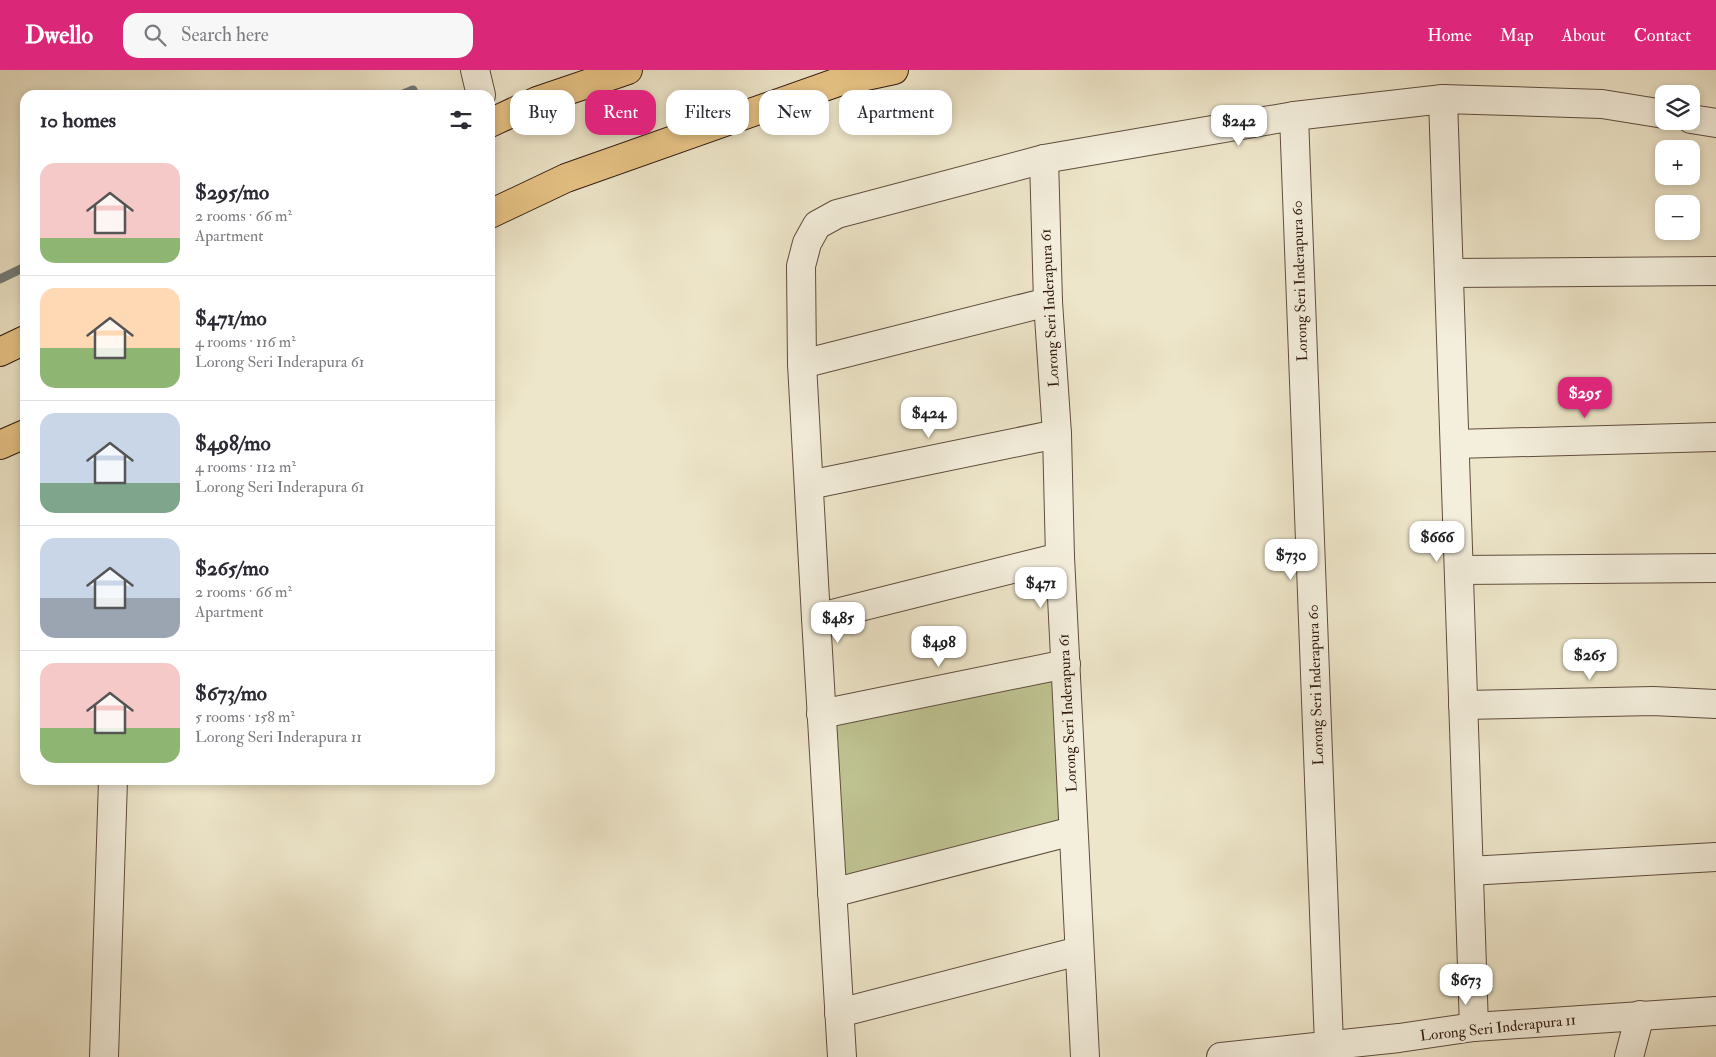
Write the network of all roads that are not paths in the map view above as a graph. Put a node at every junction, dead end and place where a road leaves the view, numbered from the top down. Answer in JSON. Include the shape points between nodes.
{"nodes":[{"id":1,"x":475,"y":70,"type":"edge"},
{"id":2,"x":628,"y":70,"type":"edge"},
{"id":3,"x":894,"y":70,"type":"edge"},
{"id":4,"x":480,"y":90,"type":"edge"},
{"id":5,"x":1443,"y":99,"type":"junction"},
{"id":6,"x":1655,"y":113,"type":"edge"},
{"id":7,"x":1294,"y":116,"type":"junction"},
{"id":8,"x":1700,"y":120,"type":"edge"},
{"id":9,"x":495,"y":121,"type":"edge"},
{"id":10,"x":1716,"y":123,"type":"edge"},
{"id":11,"x":1044,"y":159,"type":"junction"},
{"id":12,"x":495,"y":212,"type":"edge"},
{"id":13,"x":1716,"y":271,"type":"edge"},
{"id":14,"x":1449,"y":273,"type":"junction"},
{"id":15,"x":1048,"y":302,"type":"junction"},
{"id":16,"x":20,"y":342,"type":"edge"},
{"id":17,"x":0,"y":352,"type":"edge"},
{"id":18,"x":802,"y":364,"type":"junction"},
{"id":19,"x":1056,"y":434,"type":"junction"},
{"id":20,"x":20,"y":436,"type":"edge"},
{"id":21,"x":1716,"y":437,"type":"edge"},
{"id":22,"x":1455,"y":444,"type":"junction"},
{"id":23,"x":0,"y":445,"type":"edge"},
{"id":24,"x":809,"y":485,"type":"junction"},
{"id":25,"x":1060,"y":557,"type":"junction"},
{"id":26,"x":1716,"y":568,"type":"edge"},
{"id":27,"x":1459,"y":570,"type":"junction"},
{"id":28,"x":816,"y":618,"type":"junction"},
{"id":29,"x":1066,"y":664,"type":"junction"},
{"id":30,"x":1716,"y":704,"type":"edge"},
{"id":31,"x":1463,"y":705,"type":"junction"},
{"id":32,"x":822,"y":714,"type":"junction"},
{"id":33,"x":113,"y":785,"type":"edge"},
{"id":34,"x":1073,"y":831,"type":"junction"},
{"id":35,"x":1716,"y":857,"type":"edge"},
{"id":36,"x":1469,"y":871,"type":"junction"},
{"id":37,"x":832,"y":893,"type":"junction"},
{"id":38,"x":1079,"y":951,"type":"junction"},
{"id":39,"x":1716,"y":1011,"type":"edge"},
{"id":40,"x":838,"y":1013,"type":"junction"},
{"id":41,"x":1640,"y":1015,"type":"junction"},
{"id":42,"x":1474,"y":1027,"type":"junction"},
{"id":43,"x":1329,"y":1045,"type":"junction"},
{"id":44,"x":1397,"y":1048,"type":"edge"},
{"id":45,"x":104,"y":1057,"type":"edge"},
{"id":46,"x":842,"y":1057,"type":"edge"},
{"id":47,"x":1084,"y":1057,"type":"edge"},
{"id":48,"x":1221,"y":1057,"type":"edge"},
{"id":49,"x":1629,"y":1057,"type":"edge"}],
"edges":[{"from":1,"to":4,"type":"street"},
{"from":2,"to":9,"type":"highway","via":[[537,102]]},
{"from":3,"to":12,"type":"highway","via":[[838,82],[566,178]]},
{"from":5,"to":6,"type":"street","via":[[1602,104]]},
{"from":5,"to":7,"type":"street"},
{"from":5,"to":14,"type":"street"},
{"from":7,"to":11,"type":"street"},
{"from":7,"to":43,"type":"street","name":"Lorong Seri Inderapura 60"},
{"from":8,"to":10,"type":"street"},
{"from":11,"to":15,"type":"street","name":"Lorong Seri Inderapura 61"},
{"from":11,"to":18,"type":"street","via":[[837,214],[817,225],[807,243],[801,266]]},
{"from":13,"to":14,"type":"street"},
{"from":14,"to":22,"type":"street"},
{"from":15,"to":18,"type":"street"},
{"from":15,"to":19,"type":"street","name":"Lorong Seri Inderapura 61"},
{"from":16,"to":17,"type":"highway"},
{"from":18,"to":24,"type":"street"},
{"from":19,"to":24,"type":"street"},
{"from":19,"to":25,"type":"street","name":"Lorong Seri Inderapura 61"},
{"from":20,"to":23,"type":"highway"},
{"from":21,"to":22,"type":"street"},
{"from":22,"to":27,"type":"street"},
{"from":24,"to":28,"type":"street"},
{"from":25,"to":28,"type":"street"},
{"from":25,"to":29,"type":"street","name":"Lorong Seri Inderapura 61"},
{"from":26,"to":27,"type":"street"},
{"from":27,"to":31,"type":"street"},
{"from":28,"to":32,"type":"street"},
{"from":29,"to":32,"type":"street"},
{"from":29,"to":34,"type":"street","name":"Lorong Seri Inderapura 61"},
{"from":30,"to":31,"type":"street","via":[[1653,701]]},
{"from":31,"to":36,"type":"street"},
{"from":32,"to":37,"type":"street"},
{"from":33,"to":45,"type":"street"},
{"from":34,"to":37,"type":"street"},
{"from":34,"to":38,"type":"street","name":"Lorong Seri Inderapura 61"},
{"from":35,"to":36,"type":"street"},
{"from":36,"to":42,"type":"street"},
{"from":37,"to":40,"type":"street"},
{"from":38,"to":40,"type":"street"},
{"from":38,"to":47,"type":"street","name":"Lorong Seri Inderapura 61"},
{"from":39,"to":41,"type":"street","name":"Lorong Seri Inderapura 11"},
{"from":40,"to":46,"type":"street"},
{"from":41,"to":42,"type":"street","name":"Lorong Seri Inderapura 11"},
{"from":41,"to":49,"type":"street"},
{"from":42,"to":44,"type":"street","name":"Lorong Seri Inderapura 11"},
{"from":43,"to":44,"type":"street","name":"Lorong Seri Inderapura 11"},
{"from":43,"to":48,"type":"street","name":"Lorong Seri Inderapura 11"}]}
